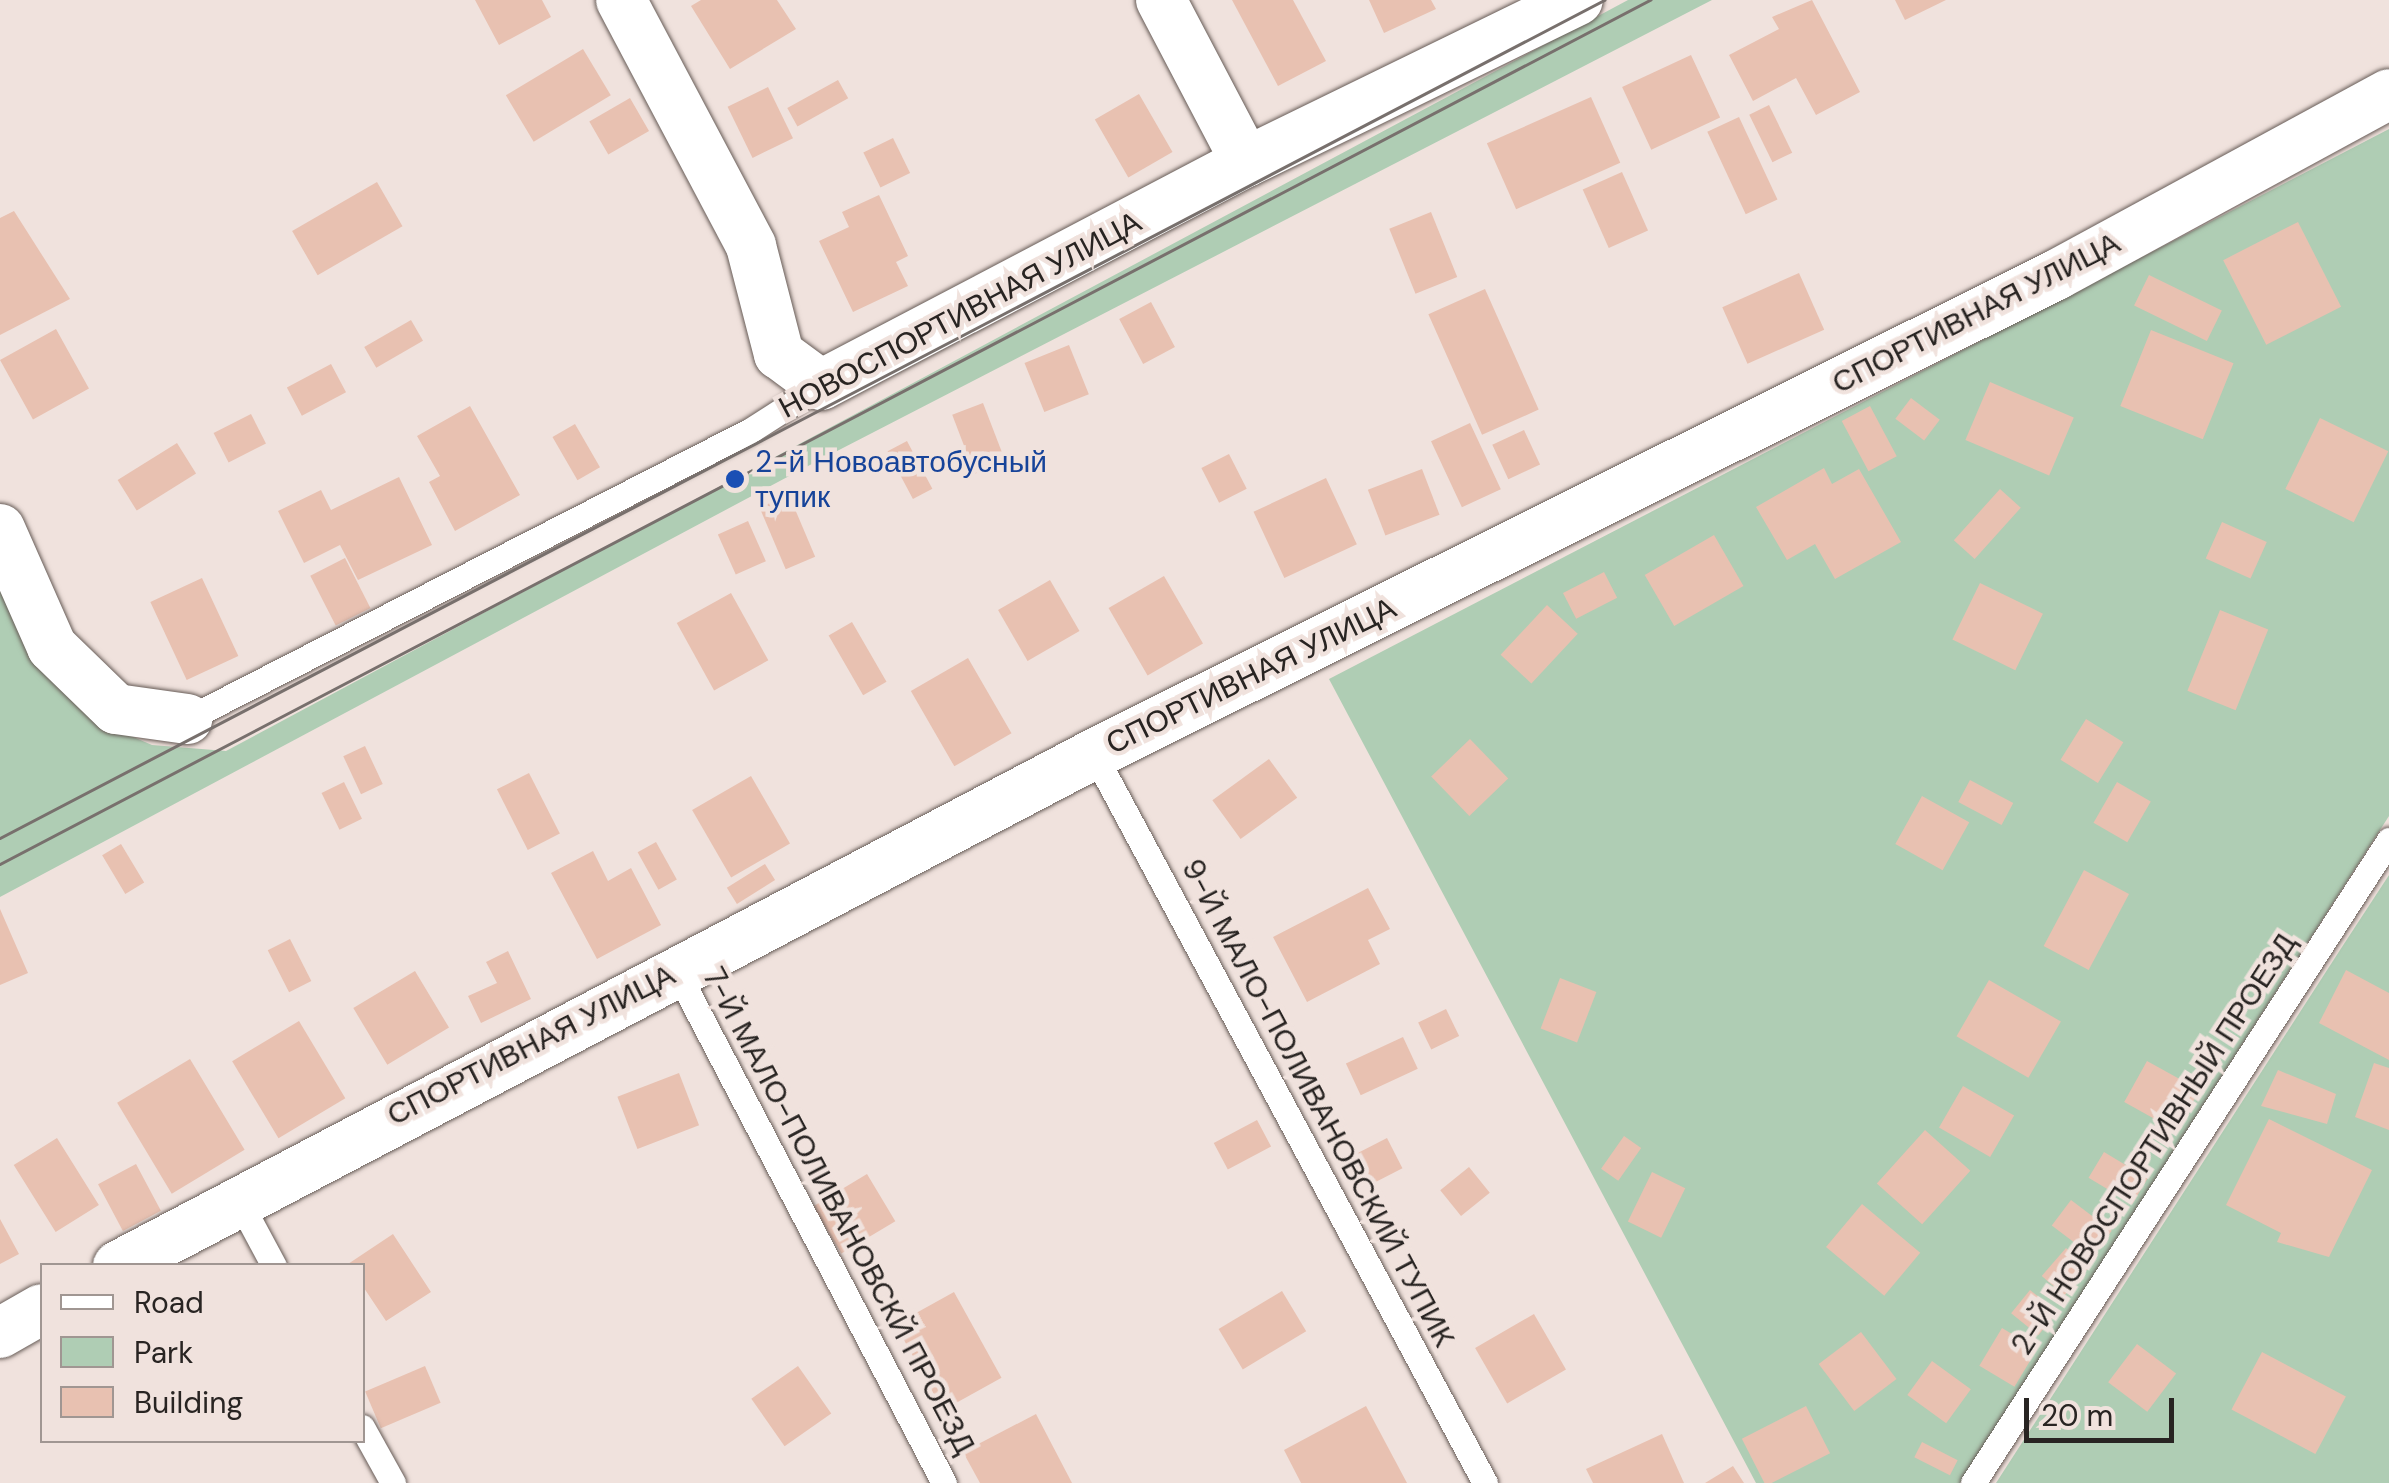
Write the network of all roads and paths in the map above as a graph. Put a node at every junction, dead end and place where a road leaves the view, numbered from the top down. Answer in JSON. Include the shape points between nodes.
{"nodes":[{"id":1,"x":621,"y":0,"type":"edge"},
{"id":2,"x":1161,"y":0,"type":"edge"},
{"id":3,"x":1578,"y":0,"type":"edge"},
{"id":4,"x":2389,"y":94,"type":"edge"},
{"id":5,"x":1246,"y":162,"type":"junction"},
{"id":6,"x":822,"y":385,"type":"junction"},
{"id":7,"x":0,"y":529,"type":"edge"},
{"id":8,"x":187,"y":719,"type":"joint"},
{"id":9,"x":1094,"y":754,"type":"junction"},
{"id":10,"x":2389,"y":840,"type":"edge"},
{"id":11,"x":676,"y":970,"type":"junction"},
{"id":12,"x":236,"y":1197,"type":"junction"},
{"id":13,"x":123,"y":1263,"type":"edge"},
{"id":14,"x":272,"y":1263,"type":"edge"},
{"id":15,"x":40,"y":1309,"type":"edge"},
{"id":16,"x":0,"y":1333,"type":"edge"},
{"id":17,"x":365,"y":1432,"type":"edge"},
{"id":18,"x":393,"y":1483,"type":"edge"},
{"id":19,"x":944,"y":1483,"type":"edge"},
{"id":20,"x":1485,"y":1483,"type":"edge"},
{"id":21,"x":1973,"y":1483,"type":"edge"}],
"edges":[{"from":1,"to":6,"type":"street","via":[[751,246],[780,354]]},
{"from":2,"to":5,"type":"street"},
{"from":3,"to":5,"type":"street","name":"НОВОСПОРТИВНАЯ УЛИЦА"},
{"from":4,"to":9,"type":"street","name":"СПОРТИВНАЯ УЛИЦА","via":[[2056,275]]},
{"from":5,"to":6,"type":"street","name":"НОВОСПОРТИВНАЯ УЛИЦА"},
{"from":6,"to":8,"type":"lane","name":"НОВОСПОРТИВНАЯ УЛИЦА","via":[[751,430]]},
{"from":7,"to":8,"type":"street","via":[[52,648],[116,709]]},
{"from":9,"to":11,"type":"street","name":"СПОРТИВНАЯ УЛИЦА"},
{"from":9,"to":20,"type":"lane","name":"9-Й МАЛО-ПОЛИВАНОВСКИЙ ТУПИК"},
{"from":10,"to":21,"type":"lane","name":"2-Й НОВОСПОРТИВНЫЙ ПРОЕЗД"},
{"from":11,"to":12,"type":"street","name":"СПОРТИВНАЯ УЛИЦА"},
{"from":11,"to":19,"type":"lane","name":"7-Й МАЛО-ПОЛИВАНОВСКЙ ПРОЕЗД"},
{"from":12,"to":13,"type":"street","name":"СПОРТИВНАЯ УЛИЦА"},
{"from":12,"to":14,"type":"lane"},
{"from":15,"to":16,"type":"street"},
{"from":17,"to":18,"type":"lane"}]}
